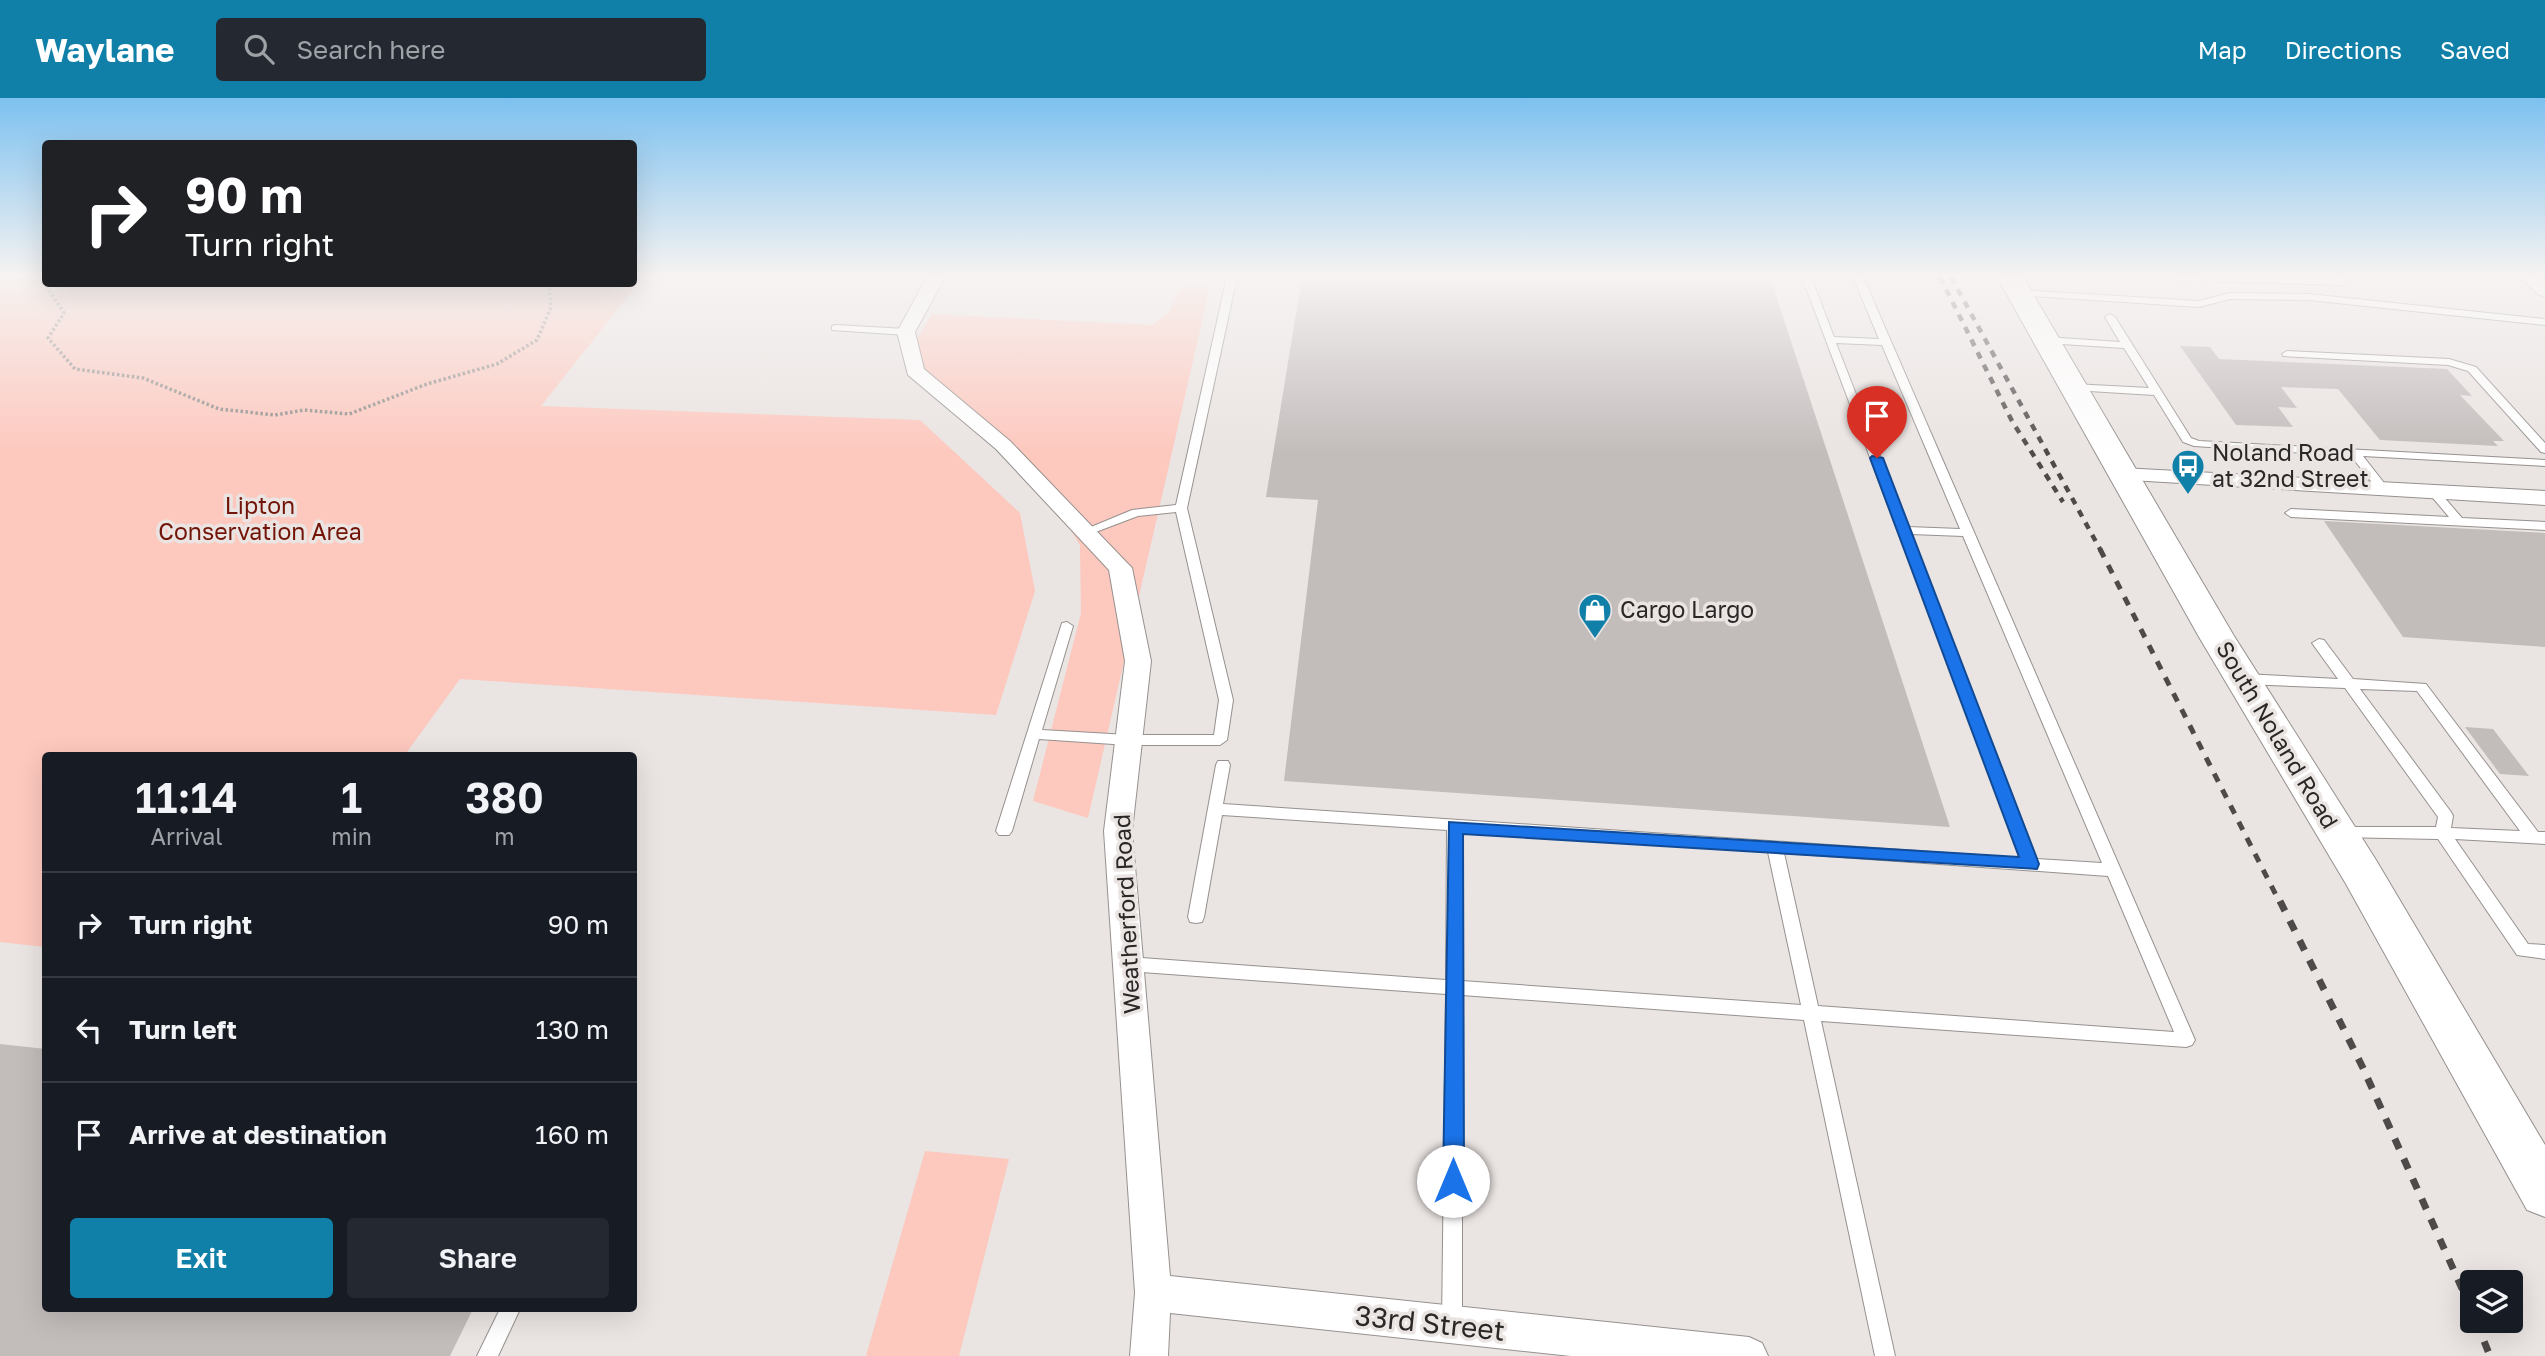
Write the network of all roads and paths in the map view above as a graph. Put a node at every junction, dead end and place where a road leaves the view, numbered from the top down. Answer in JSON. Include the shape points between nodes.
{"nodes":[{"id":1,"x":49,"y":336,"type":"edge"},
{"id":2,"x":539,"y":336,"type":"edge"},
{"id":3,"x":907,"y":336,"type":"edge"},
{"id":4,"x":1219,"y":336,"type":"edge"},
{"id":5,"x":1830,"y":336,"type":"edge"},
{"id":6,"x":1884,"y":336,"type":"edge"},
{"id":7,"x":2044,"y":336,"type":"edge"},
{"id":8,"x":2121,"y":336,"type":"edge"},
{"id":9,"x":1832,"y":340,"type":"junction"},
{"id":10,"x":2046,"y":340,"type":"junction"},
{"id":11,"x":1887,"y":342,"type":"junction"},
{"id":12,"x":2127,"y":345,"type":"junction"},
{"id":13,"x":2287,"y":354,"type":"dead end"},
{"id":14,"x":2073,"y":387,"type":"junction"},
{"id":15,"x":2156,"y":392,"type":"junction"},
{"id":16,"x":2545,"y":450,"type":"edge"},
{"id":17,"x":2354,"y":452,"type":"junction"},
{"id":18,"x":2545,"y":463,"type":"edge"},
{"id":19,"x":2122,"y":474,"type":"junction"},
{"id":20,"x":2382,"y":488,"type":"junction"},
{"id":21,"x":2433,"y":491,"type":"junction"},
{"id":22,"x":2545,"y":498,"type":"edge"},
{"id":23,"x":1181,"y":508,"type":"junction"},
{"id":24,"x":2291,"y":513,"type":"dead end"},
{"id":25,"x":2459,"y":521,"type":"junction"},
{"id":26,"x":2545,"y":526,"type":"edge"},
{"id":27,"x":1904,"y":530,"type":"junction"},
{"id":28,"x":1085,"y":532,"type":"junction"},
{"id":29,"x":1969,"y":533,"type":"junction"},
{"id":30,"x":1067,"y":626,"type":"dead end"},
{"id":31,"x":2319,"y":643,"type":"dead end"},
{"id":32,"x":2243,"y":679,"type":"junction"},
{"id":33,"x":2350,"y":685,"type":"junction"},
{"id":34,"x":1034,"y":734,"type":"junction"},
{"id":35,"x":1128,"y":740,"type":"junction"},
{"id":36,"x":1223,"y":765,"type":"dead end"},
{"id":37,"x":1215,"y":809,"type":"junction"},
{"id":38,"x":1455,"y":827,"type":"junction"},
{"id":39,"x":1004,"y":831,"type":"dead end"},
{"id":40,"x":2337,"y":832,"type":"junction"},
{"id":41,"x":2442,"y":833,"type":"junction"},
{"id":42,"x":2539,"y":837,"type":"edge"},
{"id":43,"x":1775,"y":848,"type":"junction"},
{"id":44,"x":2031,"y":864,"type":"junction"},
{"id":45,"x":2113,"y":870,"type":"junction"},
{"id":46,"x":1196,"y":917,"type":"dead end"},
{"id":47,"x":2545,"y":952,"type":"edge"},
{"id":48,"x":1128,"y":964,"type":"junction"},
{"id":49,"x":1455,"y":989,"type":"junction"},
{"id":50,"x":1810,"y":1015,"type":"junction"},
{"id":51,"x":2545,"y":1193,"type":"edge"},
{"id":52,"x":1153,"y":1293,"type":"junction"},
{"id":53,"x":509,"y":1312,"type":"edge"},
{"id":54,"x":1452,"y":1325,"type":"junction"},
{"id":55,"x":487,"y":1356,"type":"edge"},
{"id":56,"x":1149,"y":1356,"type":"edge"},
{"id":57,"x":1749,"y":1356,"type":"edge"},
{"id":58,"x":1885,"y":1356,"type":"edge"}],
"edges":[{"from":1,"to":2,"type":"path","via":[[75,369],[143,378],[219,409],[275,415],[304,410],[349,414],[497,363]]},
{"from":3,"to":28,"type":"street","name":"Weatherford Road","via":[[915,371],[1003,446]]},
{"from":4,"to":23,"type":"lane"},
{"from":5,"to":9,"type":"lane"},
{"from":6,"to":11,"type":"lane"},
{"from":7,"to":10,"type":"main road","name":"South Noland Road"},
{"from":8,"to":12,"type":"lane"},
{"from":9,"to":11,"type":"lane"},
{"from":9,"to":27,"type":"lane"},
{"from":10,"to":12,"type":"lane"},
{"from":10,"to":14,"type":"main road","name":"South Noland Road"},
{"from":11,"to":29,"type":"lane"},
{"from":12,"to":15,"type":"lane"},
{"from":13,"to":16,"type":"lane","via":[[2464,366],[2472,369]]},
{"from":14,"to":15,"type":"lane"},
{"from":14,"to":19,"type":"main road","name":"South Noland Road"},
{"from":15,"to":17,"type":"lane","via":[[2187,440],[2198,444]]},
{"from":17,"to":18,"type":"lane"},
{"from":17,"to":20,"type":"lane"},
{"from":19,"to":20,"type":"street"},
{"from":19,"to":32,"type":"main road","name":"South Noland Road"},
{"from":20,"to":21,"type":"street"},
{"from":21,"to":22,"type":"street"},
{"from":21,"to":25,"type":"lane"},
{"from":23,"to":28,"type":"lane","via":[[1136,513]]},
{"from":23,"to":35,"type":"lane","via":[[1226,700],[1220,740]]},
{"from":24,"to":25,"type":"lane"},
{"from":25,"to":26,"type":"lane"},
{"from":27,"to":29,"type":"lane"},
{"from":27,"to":44,"type":"lane"},
{"from":28,"to":35,"type":"street","name":"Weatherford Road","via":[[1120,568],[1138,662]]},
{"from":29,"to":45,"type":"lane"},
{"from":30,"to":34,"type":"lane"},
{"from":31,"to":33,"type":"lane"},
{"from":32,"to":33,"type":"lane"},
{"from":32,"to":40,"type":"main road","name":"South Noland Road"},
{"from":33,"to":41,"type":"lane","via":[[2446,816]]},
{"from":33,"to":42,"type":"lane","via":[[2421,687]]},
{"from":34,"to":35,"type":"lane"},
{"from":34,"to":39,"type":"lane"},
{"from":35,"to":48,"type":"street","name":"Weatherford Road","via":[[1118,831]]},
{"from":36,"to":37,"type":"lane"},
{"from":37,"to":38,"type":"lane"},
{"from":37,"to":46,"type":"lane"},
{"from":38,"to":43,"type":"lane"},
{"from":38,"to":49,"type":"lane"},
{"from":40,"to":41,"type":"lane"},
{"from":40,"to":51,"type":"main road","name":"South Noland Road"},
{"from":41,"to":42,"type":"lane"},
{"from":41,"to":47,"type":"lane","via":[[2523,950]]},
{"from":43,"to":44,"type":"lane"},
{"from":43,"to":50,"type":"lane"},
{"from":44,"to":45,"type":"lane"},
{"from":45,"to":50,"type":"lane","via":[[2186,1040]]},
{"from":48,"to":49,"type":"lane"},
{"from":48,"to":52,"type":"street","name":"Weatherford Road"},
{"from":49,"to":50,"type":"lane"},
{"from":49,"to":54,"type":"lane"},
{"from":50,"to":58,"type":"lane"},
{"from":52,"to":54,"type":"street","name":"33rd Street"},
{"from":52,"to":56,"type":"street","name":"Weatherford Road"},
{"from":53,"to":55,"type":"lane"},
{"from":54,"to":57,"type":"street","name":"33rd Street"}]}
